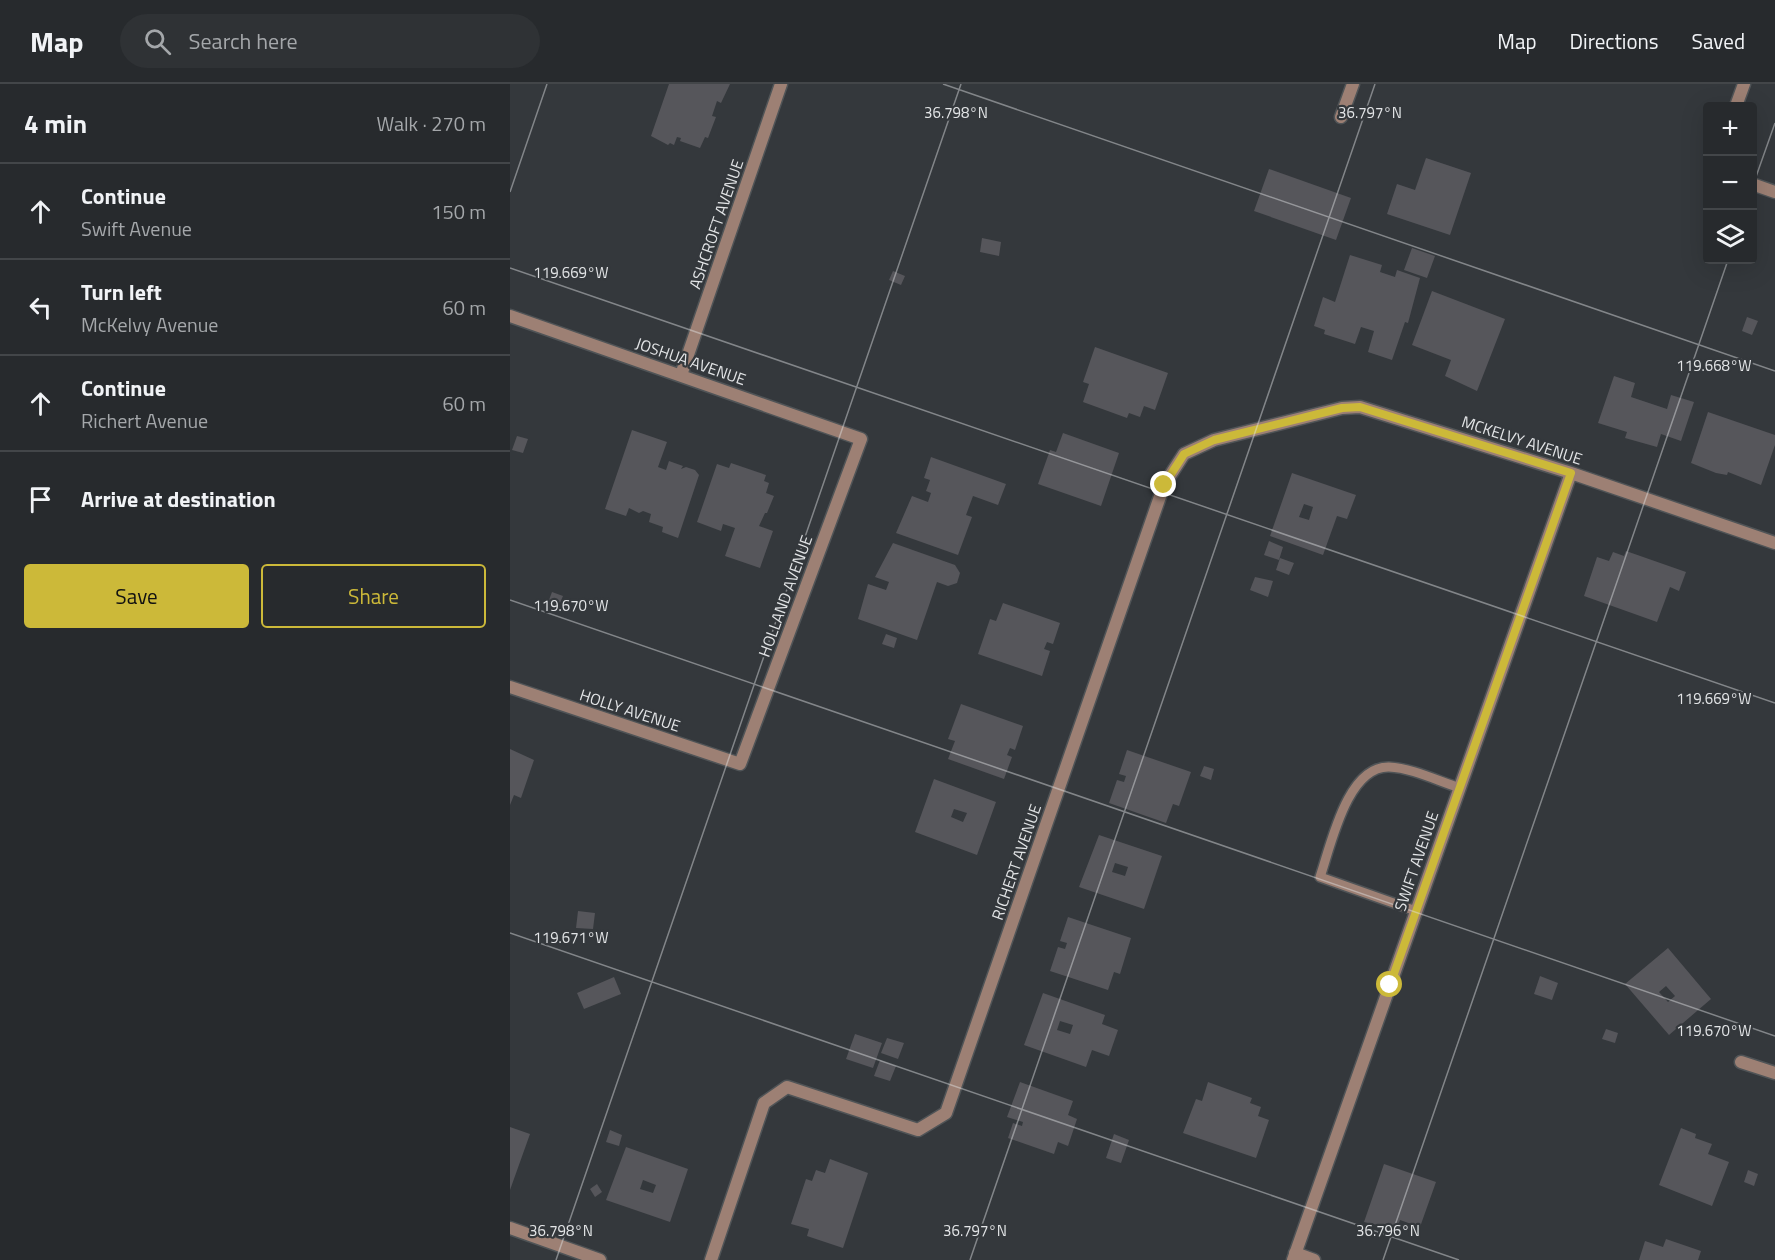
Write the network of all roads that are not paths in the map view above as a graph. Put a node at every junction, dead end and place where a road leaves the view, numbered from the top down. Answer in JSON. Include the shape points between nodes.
{"nodes":[{"id":1,"x":781,"y":84,"type":"edge"},
{"id":2,"x":1353,"y":84,"type":"edge"},
{"id":3,"x":1744,"y":84,"type":"edge"},
{"id":4,"x":1737,"y":102,"type":"edge"},
{"id":5,"x":1341,"y":117,"type":"dead end"},
{"id":6,"x":1757,"y":186,"type":"edge"},
{"id":7,"x":1775,"y":192,"type":"edge"},
{"id":8,"x":510,"y":316,"type":"edge"},
{"id":9,"x":681,"y":375,"type":"junction"},
{"id":10,"x":1360,"y":407,"type":"joint"},
{"id":11,"x":861,"y":439,"type":"joint"},
{"id":12,"x":1571,"y":473,"type":"junction"},
{"id":13,"x":1775,"y":543,"type":"edge"},
{"id":14,"x":510,"y":687,"type":"edge"},
{"id":15,"x":741,"y":764,"type":"joint"},
{"id":16,"x":1460,"y":788,"type":"junction"},
{"id":17,"x":1416,"y":911,"type":"junction"},
{"id":18,"x":1742,"y":1062,"type":"dead end"},
{"id":19,"x":1775,"y":1073,"type":"edge"},
{"id":20,"x":510,"y":1228,"type":"edge"},
{"id":21,"x":1294,"y":1256,"type":"edge"},
{"id":22,"x":600,"y":1260,"type":"edge"},
{"id":23,"x":711,"y":1260,"type":"edge"},
{"id":24,"x":1314,"y":1260,"type":"edge"}],
"edges":[{"from":1,"to":9,"type":"street","name":"ASHCROFT AVENUE"},
{"from":2,"to":5,"type":"street"},
{"from":3,"to":4,"type":"street"},
{"from":6,"to":7,"type":"street"},
{"from":8,"to":9,"type":"street","name":"JOSHUA AVENUE"},
{"from":9,"to":11,"type":"street","name":"JOSHUA AVENUE"},
{"from":10,"to":12,"type":"street","name":"MCKELVY AVENUE"},
{"from":10,"to":23,"type":"street","name":"RICHERT AVENUE","via":[[1214,440],[1184,454],[1164,485],[946,1113],[918,1130],[787,1087],[764,1103]]},
{"from":11,"to":15,"type":"street","name":"HOLLAND AVENUE"},
{"from":12,"to":13,"type":"street","name":"MCKELVY AVENUE"},
{"from":12,"to":16,"type":"street","name":"SWIFT AVENUE"},
{"from":14,"to":15,"type":"street","name":"HOLLY AVENUE"},
{"from":16,"to":17,"type":"street","name":"SWIFT AVENUE"},
{"from":16,"to":17,"type":"lane","via":[[1398,768],[1386,767],[1359,779],[1320,877]]},
{"from":17,"to":21,"type":"street","name":"SWIFT AVENUE"},
{"from":18,"to":19,"type":"street"},
{"from":20,"to":22,"type":"street"},
{"from":21,"to":24,"type":"street"}]}
